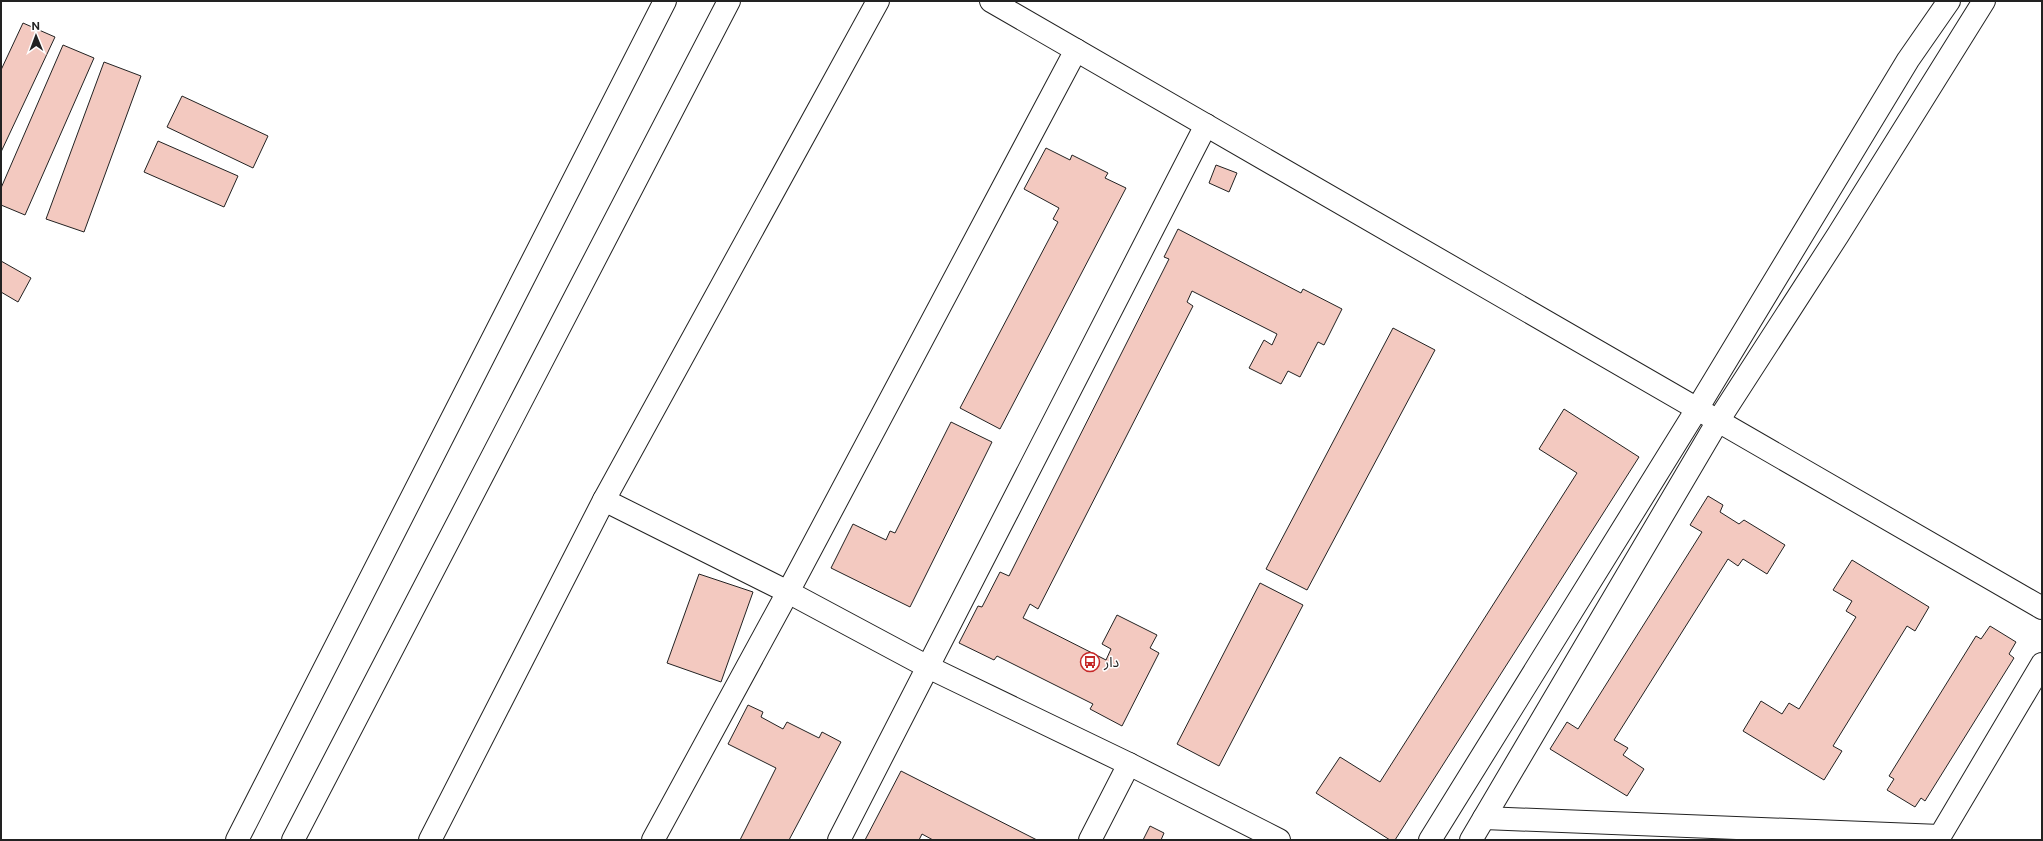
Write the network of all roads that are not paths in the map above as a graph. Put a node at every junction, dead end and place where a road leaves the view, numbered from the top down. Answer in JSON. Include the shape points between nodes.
{"nodes":[{"id":1,"x":664,"y":1,"type":"edge"},
{"id":2,"x":729,"y":1,"type":"edge"},
{"id":3,"x":878,"y":1,"type":"edge"},
{"id":4,"x":991,"y":1,"type":"edge"},
{"id":5,"x":1949,"y":1,"type":"edge"},
{"id":6,"x":1984,"y":1,"type":"edge"},
{"id":7,"x":1076,"y":50,"type":"junction"},
{"id":8,"x":1206,"y":125,"type":"junction"},
{"id":9,"x":1697,"y":409,"type":"junction"},
{"id":10,"x":1718,"y":421,"type":"junction"},
{"id":11,"x":604,"y":500,"type":"junction"},
{"id":12,"x":788,"y":592,"type":"junction"},
{"id":13,"x":2042,"y":608,"type":"edge"},
{"id":14,"x":2042,"y":664,"type":"edge"},
{"id":15,"x":928,"y":667,"type":"junction"},
{"id":16,"x":1129,"y":764,"type":"junction"},
{"id":17,"x":1484,"y":818,"type":"junction"},
{"id":18,"x":237,"y":840,"type":"edge"},
{"id":19,"x":293,"y":840,"type":"edge"},
{"id":20,"x":430,"y":840,"type":"edge"},
{"id":21,"x":653,"y":840,"type":"edge"},
{"id":22,"x":839,"y":840,"type":"edge"},
{"id":23,"x":1090,"y":840,"type":"edge"},
{"id":24,"x":1279,"y":840,"type":"edge"},
{"id":25,"x":1430,"y":840,"type":"edge"},
{"id":26,"x":1471,"y":840,"type":"edge"}],
"edges":[{"from":1,"to":18,"type":"main road"},
{"from":2,"to":19,"type":"main road"},
{"from":3,"to":11,"type":"main road"},
{"from":4,"to":7,"type":"main road"},
{"from":5,"to":9,"type":"main road","via":[[1908,60]]},
{"from":6,"to":10,"type":"main road"},
{"from":7,"to":8,"type":"main road"},
{"from":7,"to":12,"type":"main road"},
{"from":8,"to":9,"type":"main road"},
{"from":8,"to":15,"type":"main road"},
{"from":9,"to":10,"type":"main road"},
{"from":9,"to":25,"type":"main road"},
{"from":10,"to":13,"type":"main road"},
{"from":10,"to":17,"type":"main road"},
{"from":11,"to":12,"type":"main road"},
{"from":11,"to":20,"type":"main road"},
{"from":12,"to":15,"type":"main road"},
{"from":12,"to":21,"type":"main road"},
{"from":14,"to":17,"type":"main road","via":[[1940,836]]},
{"from":15,"to":16,"type":"main road"},
{"from":15,"to":22,"type":"main road"},
{"from":16,"to":23,"type":"main road"},
{"from":16,"to":24,"type":"main road"},
{"from":17,"to":26,"type":"main road"}]}
